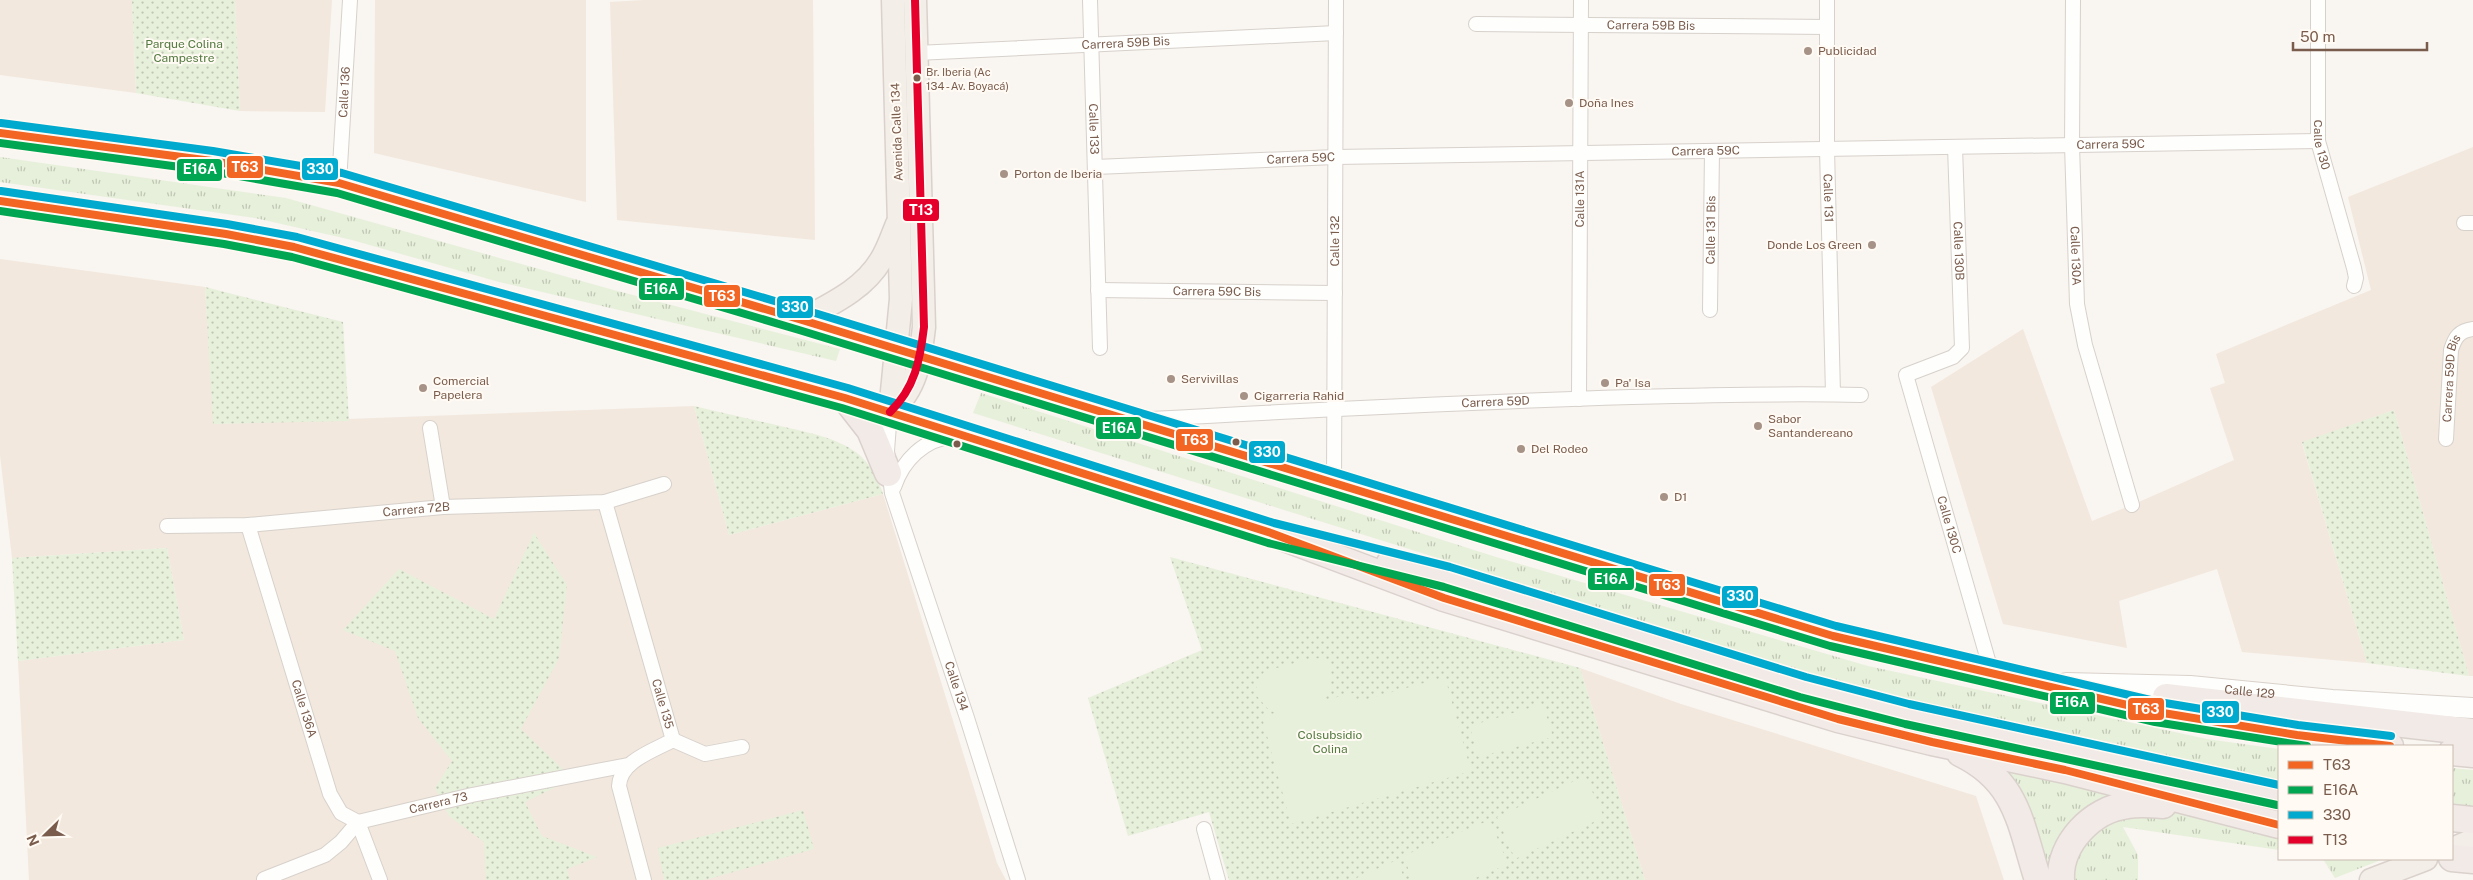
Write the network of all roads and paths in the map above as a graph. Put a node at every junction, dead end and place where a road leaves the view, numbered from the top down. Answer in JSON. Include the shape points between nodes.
{"nodes":[{"id":1,"x":350,"y":0,"type":"edge"},
{"id":2,"x":893,"y":0,"type":"edge"},
{"id":3,"x":914,"y":0,"type":"edge"},
{"id":4,"x":1090,"y":0,"type":"edge"},
{"id":5,"x":1336,"y":0,"type":"edge"},
{"id":6,"x":1581,"y":0,"type":"edge"},
{"id":7,"x":1827,"y":0,"type":"edge"},
{"id":8,"x":2073,"y":0,"type":"edge"},
{"id":9,"x":2318,"y":0,"type":"edge"},
{"id":10,"x":1476,"y":24,"type":"dead end"},
{"id":11,"x":1581,"y":24,"type":"junction"},
{"id":12,"x":1827,"y":27,"type":"junction"},
{"id":13,"x":1336,"y":33,"type":"junction"},
{"id":14,"x":1092,"y":45,"type":"junction"},
{"id":15,"x":916,"y":53,"type":"junction"},
{"id":16,"x":0,"y":133,"type":"edge"},
{"id":17,"x":2318,"y":141,"type":"junction"},
{"id":18,"x":2072,"y":145,"type":"junction"},
{"id":19,"x":1955,"y":147,"type":"junction"},
{"id":20,"x":1827,"y":149,"type":"junction"},
{"id":21,"x":1712,"y":151,"type":"junction"},
{"id":22,"x":1580,"y":153,"type":"junction"},
{"id":23,"x":1335,"y":157,"type":"junction"},
{"id":24,"x":1095,"y":167,"type":"junction"},
{"id":25,"x":339,"y":183,"type":"junction"},
{"id":26,"x":0,"y":201,"type":"edge"},
{"id":27,"x":900,"y":216,"type":"junction"},
{"id":28,"x":2354,"y":286,"type":"dead end"},
{"id":29,"x":1098,"y":290,"type":"junction"},
{"id":30,"x":1335,"y":293,"type":"junction"},
{"id":31,"x":1710,"y":310,"type":"dead end"},
{"id":32,"x":802,"y":320,"type":"junction"},
{"id":33,"x":2473,"y":329,"type":"edge"},
{"id":34,"x":1100,"y":348,"type":"dead end"},
{"id":35,"x":909,"y":353,"type":"junction"},
{"id":36,"x":1906,"y":375,"type":"joint"},
{"id":37,"x":1834,"y":394,"type":"junction"},
{"id":38,"x":1861,"y":394,"type":"dead end"},
{"id":39,"x":845,"y":398,"type":"junction"},
{"id":40,"x":1579,"y":399,"type":"junction"},
{"id":41,"x":1334,"y":409,"type":"junction"},
{"id":42,"x":890,"y":412,"type":"junction"},
{"id":43,"x":1130,"y":420,"type":"junction"},
{"id":44,"x":430,"y":428,"type":"dead end"},
{"id":45,"x":963,"y":435,"type":"junction"},
{"id":46,"x":2446,"y":439,"type":"dead end"},
{"id":47,"x":1334,"y":482,"type":"junction"},
{"id":48,"x":890,"y":483,"type":"junction"},
{"id":49,"x":664,"y":484,"type":"dead end"},
{"id":50,"x":604,"y":502,"type":"junction"},
{"id":51,"x":2132,"y":505,"type":"dead end"},
{"id":52,"x":443,"y":507,"type":"junction"},
{"id":53,"x":248,"y":525,"type":"junction"},
{"id":54,"x":167,"y":526,"type":"dead end"},
{"id":55,"x":1271,"y":533,"type":"junction"},
{"id":56,"x":1992,"y":674,"type":"junction"},
{"id":57,"x":2026,"y":681,"type":"junction"},
{"id":58,"x":2473,"y":708,"type":"edge"},
{"id":59,"x":2473,"y":732,"type":"edge"},
{"id":60,"x":672,"y":740,"type":"junction"},
{"id":61,"x":1932,"y":742,"type":"junction"},
{"id":62,"x":2383,"y":745,"type":"edge"},
{"id":63,"x":742,"y":747,"type":"dead end"},
{"id":64,"x":2453,"y":752,"type":"edge"},
{"id":65,"x":2473,"y":754,"type":"edge"},
{"id":66,"x":628,"y":765,"type":"junction"},
{"id":67,"x":2278,"y":795,"type":"edge"},
{"id":68,"x":2212,"y":808,"type":"junction"},
{"id":69,"x":2453,"y":818,"type":"edge"},
{"id":70,"x":2473,"y":820,"type":"edge"},
{"id":71,"x":358,"y":822,"type":"junction"},
{"id":72,"x":2278,"y":825,"type":"edge"},
{"id":73,"x":1204,"y":830,"type":"dead end"},
{"id":74,"x":2473,"y":840,"type":"edge"},
{"id":75,"x":2453,"y":849,"type":"edge"},
{"id":76,"x":2453,"y":858,"type":"edge"},
{"id":77,"x":2423,"y":860,"type":"edge"},
{"id":78,"x":2473,"y":860,"type":"edge"},
{"id":79,"x":264,"y":879,"type":"edge"},
{"id":80,"x":380,"y":880,"type":"edge"},
{"id":81,"x":644,"y":880,"type":"edge"},
{"id":82,"x":1018,"y":880,"type":"edge"},
{"id":83,"x":1218,"y":880,"type":"edge"},
{"id":84,"x":2038,"y":880,"type":"edge"},
{"id":85,"x":2061,"y":880,"type":"edge"},
{"id":86,"x":2371,"y":880,"type":"edge"}],
"edges":[{"from":1,"to":25,"type":"street","name":"Calle 136"},
{"from":2,"to":27,"type":"main road","name":"Avenida Calle 134"},
{"from":3,"to":15,"type":"main road","name":"Avenida Calle 134"},
{"from":4,"to":14,"type":"street","name":"Calle 133"},
{"from":5,"to":13,"type":"street","name":"Calle 132"},
{"from":6,"to":11,"type":"street","name":"Calle 131A"},
{"from":7,"to":12,"type":"street","name":"Calle 131"},
{"from":8,"to":18,"type":"street","name":"Calle 130A"},
{"from":9,"to":17,"type":"street","name":"Calle 130"},
{"from":10,"to":11,"type":"street","name":"Carrera 59B Bis"},
{"from":11,"to":12,"type":"street","name":"Carrera 59B Bis"},
{"from":11,"to":22,"type":"street","name":"Calle 131A"},
{"from":12,"to":20,"type":"street","name":"Calle 131"},
{"from":13,"to":14,"type":"street","name":"Carrera 59B Bis"},
{"from":13,"to":23,"type":"street","name":"Calle 132"},
{"from":14,"to":15,"type":"street","name":"Carrera 59B Bis"},
{"from":14,"to":24,"type":"street","name":"Calle 133"},
{"from":15,"to":35,"type":"main road","name":"Avenida Calle 134","via":[[924,327]]},
{"from":16,"to":25,"type":"highway","via":[[177,155]]},
{"from":17,"to":18,"type":"street","name":"Carrera 59C"},
{"from":17,"to":28,"type":"street","name":"Calle 130","via":[[2354,268]]},
{"from":18,"to":19,"type":"street","name":"Carrera 59C"},
{"from":18,"to":51,"type":"street","name":"Calle 130A","via":[[2077,304],[2085,345]]},
{"from":19,"to":20,"type":"street","name":"Carrera 59C"},
{"from":19,"to":36,"type":"street","name":"Calle 130B","via":[[1962,348],[1953,358]]},
{"from":20,"to":21,"type":"street","name":"Carrera 59C"},
{"from":20,"to":37,"type":"street","name":"Calle 131"},
{"from":21,"to":22,"type":"street","name":"Carrera 59C"},
{"from":21,"to":31,"type":"street","name":"Calle 131 Bis"},
{"from":22,"to":23,"type":"street","name":"Carrera 59C"},
{"from":22,"to":40,"type":"street","name":"Calle 131A"},
{"from":23,"to":24,"type":"street","name":"Carrera 59C"},
{"from":23,"to":30,"type":"street","name":"Calle 132"},
{"from":24,"to":29,"type":"street","name":"Calle 133"},
{"from":25,"to":32,"type":"highway"},
{"from":26,"to":39,"type":"highway","via":[[226,234],[294,248]]},
{"from":27,"to":32,"type":"main road","via":[[872,274],[859,286]]},
{"from":27,"to":35,"type":"main road","name":"Avenida Calle 134","via":[[901,299]]},
{"from":29,"to":30,"type":"street","name":"Carrera 59C Bis"},
{"from":29,"to":34,"type":"street","name":"Calle 133"},
{"from":30,"to":41,"type":"street","name":"Calle 132"},
{"from":32,"to":35,"type":"highway"},
{"from":33,"to":46,"type":"street","name":"Carrera 59D Bis","via":[[2460,332],[2451,350]]},
{"from":35,"to":42,"type":"main road","name":"Avenida Calle 134","via":[[911,387]]},
{"from":35,"to":43,"type":"highway"},
{"from":36,"to":56,"type":"street","name":"Calle 130C"},
{"from":37,"to":38,"type":"street","name":"Carrera 59D"},
{"from":37,"to":40,"type":"street","name":"Carrera 59D","via":[[1800,392]]},
{"from":39,"to":42,"type":"highway"},
{"from":39,"to":48,"type":"highway","via":[[870,430]]},
{"from":40,"to":41,"type":"street","name":"Carrera 59D"},
{"from":41,"to":43,"type":"street","name":"Carrera 59D"},
{"from":41,"to":47,"type":"street","name":"Calle 132"},
{"from":42,"to":45,"type":"highway"},
{"from":42,"to":48,"type":"street","name":"Calle 134","via":[[887,451]]},
{"from":43,"to":47,"type":"highway"},
{"from":44,"to":52,"type":"street"},
{"from":45,"to":48,"type":"street","via":[[948,436],[921,448]]},
{"from":45,"to":55,"type":"highway"},
{"from":47,"to":56,"type":"highway","via":[[1833,636]]},
{"from":48,"to":82,"type":"street","name":"Calle 134"},
{"from":49,"to":50,"type":"street","name":"Carrera 72B"},
{"from":50,"to":52,"type":"street","name":"Carrera 72B"},
{"from":50,"to":60,"type":"street","name":"Calle 135"},
{"from":52,"to":53,"type":"street","name":"Carrera 72B"},
{"from":53,"to":54,"type":"street","name":"Carrera 72B"},
{"from":53,"to":71,"type":"street","name":"Calle 136A","via":[[330,794],[340,813]]},
{"from":55,"to":61,"type":"highway","via":[[1444,598],[1838,719]]},
{"from":55,"to":67,"type":"highway","via":[[1447,577],[1803,687],[1907,714]]},
{"from":56,"to":57,"type":"highway"},
{"from":57,"to":58,"type":"main road","name":"Calle 129","via":[[2190,686],[2341,701]]},
{"from":57,"to":59,"type":"highway"},
{"from":57,"to":62,"type":"highway","via":[[2186,717]]},
{"from":60,"to":63,"type":"street","via":[[705,754]]},
{"from":60,"to":66,"type":"street","name":"Calle 135"},
{"from":61,"to":68,"type":"highway","via":[[2065,770]]},
{"from":61,"to":84,"type":"highway","via":[[1974,760],[1996,776],[2007,790]]},
{"from":64,"to":65,"type":"highway"},
{"from":66,"to":71,"type":"street","name":"Carrera 73","via":[[472,795]]},
{"from":66,"to":81,"type":"street","via":[[619,776],[619,786]]},
{"from":68,"to":72,"type":"highway"},
{"from":68,"to":85,"type":"highway","via":[[2151,804],[2126,805],[2106,812],[2078,832],[2063,861]]},
{"from":69,"to":70,"type":"highway"},
{"from":71,"to":79,"type":"street","via":[[325,855]]},
{"from":71,"to":80,"type":"street"},
{"from":73,"to":83,"type":"street"},
{"from":74,"to":75,"type":"main road"},
{"from":76,"to":78,"type":"highway"},
{"from":77,"to":86,"type":"main road"}]}
